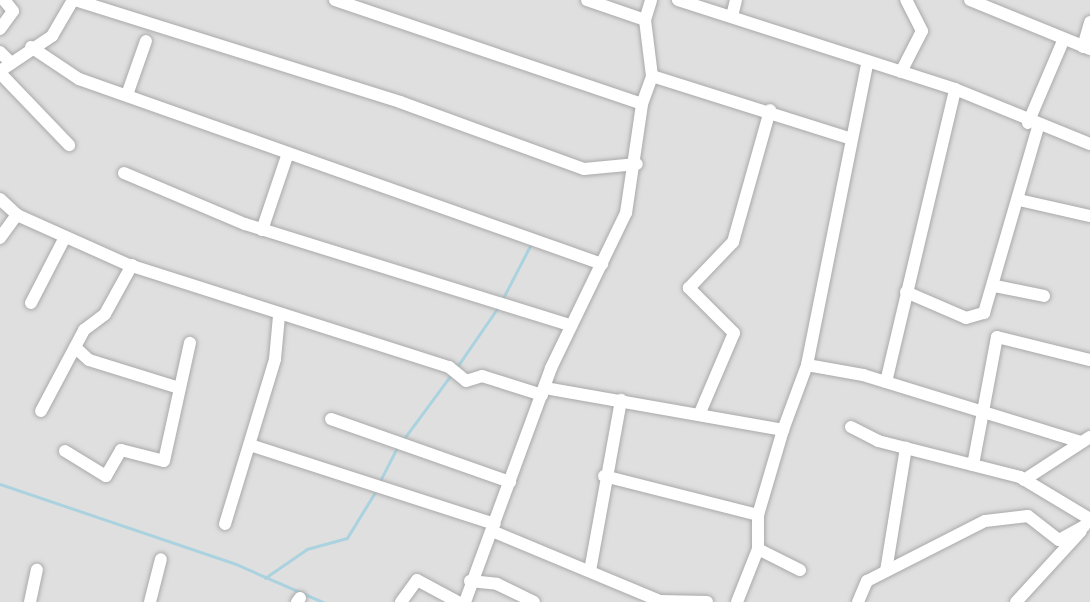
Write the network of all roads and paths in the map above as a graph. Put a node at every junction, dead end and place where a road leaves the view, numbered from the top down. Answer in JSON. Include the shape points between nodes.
{"nodes":[{"id":1,"x":5,"y":0,"type":"edge"},
{"id":2,"x":335,"y":0,"type":"edge"},
{"id":3,"x":587,"y":0,"type":"edge"},
{"id":4,"x":651,"y":0,"type":"edge"},
{"id":5,"x":678,"y":0,"type":"edge"},
{"id":6,"x":736,"y":0,"type":"edge"},
{"id":7,"x":906,"y":0,"type":"edge"},
{"id":8,"x":970,"y":0,"type":"edge"},
{"id":9,"x":71,"y":1,"type":"edge"},
{"id":10,"x":732,"y":16,"type":"junction"},
{"id":11,"x":645,"y":20,"type":"junction"},
{"id":12,"x":1090,"y":23,"type":"edge"},
{"id":13,"x":0,"y":29,"type":"edge"},
{"id":14,"x":146,"y":41,"type":"dead end"},
{"id":15,"x":1063,"y":41,"type":"junction"},
{"id":16,"x":31,"y":47,"type":"junction"},
{"id":17,"x":1087,"y":48,"type":"edge"},
{"id":18,"x":0,"y":52,"type":"edge"},
{"id":19,"x":868,"y":61,"type":"junction"},
{"id":20,"x":4,"y":69,"type":"edge"},
{"id":21,"x":907,"y":74,"type":"junction"},
{"id":22,"x":652,"y":76,"type":"junction"},
{"id":23,"x":955,"y":89,"type":"junction"},
{"id":24,"x":128,"y":92,"type":"junction"},
{"id":25,"x":642,"y":104,"type":"junction"},
{"id":26,"x":770,"y":110,"type":"junction"},
{"id":27,"x":1033,"y":125,"type":"junction"},
{"id":28,"x":849,"y":138,"type":"junction"},
{"id":29,"x":69,"y":145,"type":"dead end"},
{"id":30,"x":1090,"y":145,"type":"edge"},
{"id":31,"x":288,"y":153,"type":"junction"},
{"id":32,"x":637,"y":164,"type":"junction"},
{"id":33,"x":124,"y":173,"type":"dead end"},
{"id":34,"x":0,"y":199,"type":"edge"},
{"id":35,"x":1019,"y":200,"type":"junction"},
{"id":36,"x":17,"y":215,"type":"junction"},
{"id":37,"x":1090,"y":216,"type":"edge"},
{"id":38,"x":262,"y":230,"type":"junction"},
{"id":39,"x":65,"y":237,"type":"junction"},
{"id":40,"x":0,"y":238,"type":"edge"},
{"id":41,"x":602,"y":264,"type":"junction"},
{"id":42,"x":132,"y":265,"type":"junction"},
{"id":43,"x":995,"y":286,"type":"junction"},
{"id":44,"x":906,"y":292,"type":"junction"},
{"id":45,"x":1044,"y":296,"type":"dead end"},
{"id":46,"x":31,"y":303,"type":"dead end"},
{"id":47,"x":279,"y":316,"type":"junction"},
{"id":48,"x":569,"y":325,"type":"junction"},
{"id":49,"x":190,"y":343,"type":"dead end"},
{"id":50,"x":77,"y":349,"type":"junction"},
{"id":51,"x":1090,"y":360,"type":"edge"},
{"id":52,"x":807,"y":365,"type":"junction"},
{"id":53,"x":886,"y":382,"type":"junction"},
{"id":54,"x":176,"y":387,"type":"junction"},
{"id":55,"x":544,"y":392,"type":"junction"},
{"id":56,"x":621,"y":400,"type":"junction"},
{"id":57,"x":41,"y":411,"type":"dead end"},
{"id":58,"x":986,"y":414,"type":"junction"},
{"id":59,"x":699,"y":415,"type":"junction"},
{"id":60,"x":331,"y":419,"type":"dead end"},
{"id":61,"x":850,"y":426,"type":"dead end"},
{"id":62,"x":783,"y":430,"type":"junction"},
{"id":63,"x":1085,"y":439,"type":"edge"},
{"id":64,"x":250,"y":445,"type":"junction"},
{"id":65,"x":906,"y":448,"type":"junction"},
{"id":66,"x":65,"y":451,"type":"dead end"},
{"id":67,"x":973,"y":465,"type":"junction"},
{"id":68,"x":509,"y":477,"type":"junction"},
{"id":69,"x":1024,"y":480,"type":"junction"},
{"id":70,"x":605,"y":482,"type":"junction"},
{"id":71,"x":758,"y":515,"type":"junction"},
{"id":72,"x":1088,"y":522,"type":"edge"},
{"id":73,"x":225,"y":524,"type":"dead end"},
{"id":74,"x":494,"y":527,"type":"junction"},
{"id":75,"x":758,"y":549,"type":"junction"},
{"id":76,"x":161,"y":559,"type":"dead end"},
{"id":77,"x":586,"y":566,"type":"junction"},
{"id":78,"x":37,"y":570,"type":"dead end"},
{"id":79,"x":800,"y":570,"type":"dead end"},
{"id":80,"x":886,"y":571,"type":"junction"},
{"id":81,"x":470,"y":581,"type":"junction"},
{"id":82,"x":30,"y":602,"type":"edge"},
{"id":83,"x":150,"y":602,"type":"edge"},
{"id":84,"x":401,"y":602,"type":"edge"},
{"id":85,"x":458,"y":602,"type":"edge"},
{"id":86,"x":465,"y":602,"type":"edge"},
{"id":87,"x":534,"y":602,"type":"edge"},
{"id":88,"x":707,"y":602,"type":"edge"},
{"id":89,"x":737,"y":602,"type":"edge"},
{"id":90,"x":858,"y":602,"type":"edge"},
{"id":91,"x":1016,"y":602,"type":"edge"}],
"edges":[{"from":1,"to":13,"type":"street","via":[[13,11]]},
{"from":2,"to":25,"type":"street"},
{"from":3,"to":11,"type":"street"},
{"from":4,"to":11,"type":"street"},
{"from":5,"to":10,"type":"street"},
{"from":6,"to":10,"type":"street"},
{"from":7,"to":21,"type":"street","via":[[922,24]]},
{"from":8,"to":15,"type":"street"},
{"from":9,"to":16,"type":"street","via":[[61,27]]},
{"from":9,"to":32,"type":"street","via":[[400,102],[584,169]]},
{"from":10,"to":19,"type":"street"},
{"from":11,"to":22,"type":"street"},
{"from":12,"to":17,"type":"street"},
{"from":14,"to":24,"type":"street"},
{"from":15,"to":17,"type":"street"},
{"from":15,"to":27,"type":"street"},
{"from":16,"to":20,"type":"street"},
{"from":16,"to":24,"type":"street","via":[[79,79]]},
{"from":18,"to":20,"type":"street"},
{"from":19,"to":21,"type":"street"},
{"from":19,"to":28,"type":"street"},
{"from":20,"to":29,"type":"street"},
{"from":21,"to":23,"type":"street"},
{"from":22,"to":25,"type":"street"},
{"from":22,"to":26,"type":"street"},
{"from":23,"to":27,"type":"street"},
{"from":23,"to":44,"type":"street"},
{"from":24,"to":31,"type":"street"},
{"from":25,"to":32,"type":"street"},
{"from":26,"to":28,"type":"street"},
{"from":26,"to":59,"type":"street","via":[[733,242],[689,288],[734,333]]},
{"from":27,"to":30,"type":"street"},
{"from":27,"to":35,"type":"street"},
{"from":28,"to":52,"type":"street"},
{"from":31,"to":38,"type":"street"},
{"from":31,"to":41,"type":"street"},
{"from":32,"to":41,"type":"street","via":[[626,213]]},
{"from":33,"to":38,"type":"street"},
{"from":34,"to":36,"type":"street"},
{"from":35,"to":37,"type":"street"},
{"from":35,"to":43,"type":"street"},
{"from":36,"to":39,"type":"street"},
{"from":36,"to":40,"type":"street"},
{"from":38,"to":48,"type":"street"},
{"from":39,"to":42,"type":"street"},
{"from":39,"to":46,"type":"street"},
{"from":41,"to":48,"type":"street"},
{"from":42,"to":47,"type":"street"},
{"from":42,"to":50,"type":"street"},
{"from":43,"to":44,"type":"street","via":[[984,313],[966,318]]},
{"from":43,"to":45,"type":"street"},
{"from":44,"to":53,"type":"street"},
{"from":47,"to":55,"type":"street","via":[[449,367],[462,379],[482,376]]},
{"from":47,"to":64,"type":"street","via":[[275,359]]},
{"from":48,"to":55,"type":"street"},
{"from":49,"to":54,"type":"street"},
{"from":50,"to":54,"type":"street","via":[[89,360]]},
{"from":50,"to":57,"type":"street"},
{"from":51,"to":58,"type":"street","via":[[997,337]]},
{"from":52,"to":53,"type":"street"},
{"from":52,"to":62,"type":"street"},
{"from":53,"to":58,"type":"street"},
{"from":54,"to":66,"type":"street","via":[[164,461],[117,451],[104,476]]},
{"from":55,"to":56,"type":"street"},
{"from":55,"to":68,"type":"street"},
{"from":56,"to":59,"type":"street"},
{"from":56,"to":70,"type":"street"},
{"from":58,"to":63,"type":"street"},
{"from":58,"to":67,"type":"street"},
{"from":59,"to":62,"type":"street"},
{"from":60,"to":68,"type":"street"},
{"from":61,"to":65,"type":"street"},
{"from":62,"to":71,"type":"street"},
{"from":63,"to":69,"type":"street"},
{"from":64,"to":73,"type":"street"},
{"from":64,"to":74,"type":"street"},
{"from":65,"to":67,"type":"street"},
{"from":65,"to":80,"type":"street"},
{"from":67,"to":69,"type":"street"},
{"from":68,"to":74,"type":"street"},
{"from":69,"to":72,"type":"street"},
{"from":70,"to":71,"type":"street"},
{"from":70,"to":77,"type":"street"},
{"from":71,"to":75,"type":"street"},
{"from":72,"to":80,"type":"street","via":[[1059,540],[1028,516],[1003,516]]},
{"from":72,"to":91,"type":"street"},
{"from":74,"to":77,"type":"street"},
{"from":74,"to":81,"type":"street"},
{"from":75,"to":79,"type":"street"},
{"from":75,"to":89,"type":"street"},
{"from":76,"to":83,"type":"street"},
{"from":77,"to":88,"type":"street","via":[[660,601]]},
{"from":78,"to":82,"type":"street"},
{"from":80,"to":90,"type":"street","via":[[867,581]]},
{"from":81,"to":86,"type":"street"},
{"from":81,"to":87,"type":"street","via":[[497,584]]},
{"from":84,"to":85,"type":"street","via":[[416,580]]}]}
